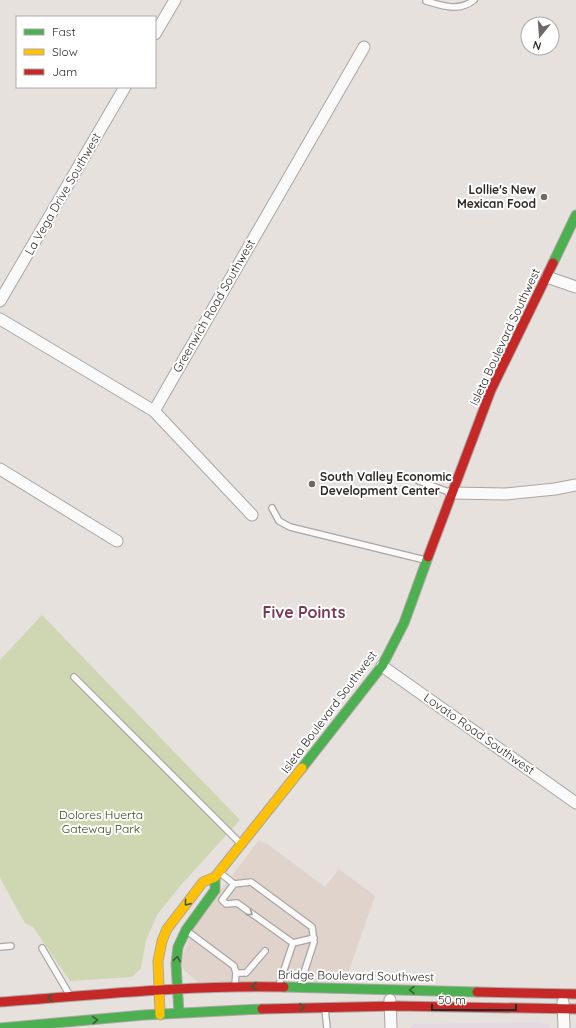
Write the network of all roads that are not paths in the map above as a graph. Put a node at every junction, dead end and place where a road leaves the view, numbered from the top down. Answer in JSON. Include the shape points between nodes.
{"nodes":[{"id":1,"x":175,"y":0,"type":"edge"},
{"id":2,"x":474,"y":0,"type":"edge"},
{"id":3,"x":426,"y":1,"type":"edge"},
{"id":4,"x":156,"y":32,"type":"edge"},
{"id":5,"x":364,"y":46,"type":"dead end"},
{"id":6,"x":124,"y":88,"type":"edge"},
{"id":7,"x":576,"y":215,"type":"edge"},
{"id":8,"x":547,"y":276,"type":"junction"},
{"id":9,"x":576,"y":287,"type":"edge"},
{"id":10,"x":0,"y":301,"type":"edge"},
{"id":11,"x":0,"y":319,"type":"edge"},
{"id":12,"x":154,"y":411,"type":"junction"},
{"id":13,"x":0,"y":468,"type":"edge"},
{"id":14,"x":419,"y":481,"type":"dead end"},
{"id":15,"x":576,"y":485,"type":"edge"},
{"id":16,"x":451,"y":493,"type":"junction"},
{"id":17,"x":272,"y":508,"type":"dead end"},
{"id":18,"x":252,"y":514,"type":"dead end"},
{"id":19,"x":117,"y":541,"type":"dead end"},
{"id":20,"x":427,"y":561,"type":"junction"},
{"id":21,"x":382,"y":666,"type":"junction"},
{"id":22,"x":74,"y":677,"type":"dead end"},
{"id":23,"x":576,"y":803,"type":"edge"},
{"id":24,"x":241,"y":844,"type":"junction"},
{"id":25,"x":217,"y":875,"type":"junction"},
{"id":26,"x":234,"y":884,"type":"junction"},
{"id":27,"x":186,"y":930,"type":"junction"},
{"id":28,"x":314,"y":938,"type":"junction"},
{"id":29,"x":293,"y":943,"type":"junction"},
{"id":30,"x":11,"y":946,"type":"dead end"},
{"id":31,"x":0,"y":947,"type":"edge"},
{"id":32,"x":42,"y":948,"type":"dead end"},
{"id":33,"x":265,"y":950,"type":"dead end"},
{"id":34,"x":236,"y":973,"type":"junction"},
{"id":35,"x":235,"y":986,"type":"junction"},
{"id":36,"x":278,"y":986,"type":"junction"},
{"id":37,"x":300,"y":986,"type":"junction"},
{"id":38,"x":177,"y":989,"type":"junction"},
{"id":39,"x":390,"y":989,"type":"junction"},
{"id":40,"x":159,"y":990,"type":"junction"},
{"id":41,"x":563,"y":993,"type":"junction"},
{"id":42,"x":576,"y":994,"type":"edge"},
{"id":43,"x":70,"y":996,"type":"junction"},
{"id":44,"x":0,"y":1002,"type":"edge"},
{"id":45,"x":390,"y":1006,"type":"junction"},
{"id":46,"x":325,"y":1007,"type":"junction"},
{"id":47,"x":563,"y":1008,"type":"junction"},
{"id":48,"x":576,"y":1009,"type":"edge"},
{"id":49,"x":179,"y":1013,"type":"junction"},
{"id":50,"x":160,"y":1015,"type":"junction"},
{"id":51,"x":55,"y":1025,"type":"edge"},
{"id":52,"x":0,"y":1028,"type":"edge"},
{"id":53,"x":326,"y":1028,"type":"edge"},
{"id":54,"x":391,"y":1028,"type":"edge"},
{"id":55,"x":564,"y":1028,"type":"edge"}],
"edges":[{"from":1,"to":4,"type":"street"},
{"from":2,"to":3,"type":"lane","via":[[468,5],[451,8]]},
{"from":5,"to":12,"type":"street","name":"Greenwich Road Southwest"},
{"from":6,"to":10,"type":"street","name":"La Vega Drive Southwest"},
{"from":7,"to":8,"type":"main road","name":"Isleta Boulevard Southwest"},
{"from":8,"to":9,"type":"street"},
{"from":8,"to":16,"type":"main road","name":"Isleta Boulevard Southwest","via":[[491,390]]},
{"from":11,"to":12,"type":"street"},
{"from":12,"to":18,"type":"street"},
{"from":13,"to":19,"type":"street"},
{"from":14,"to":16,"type":"lane"},
{"from":15,"to":16,"type":"street","via":[[506,494]]},
{"from":16,"to":20,"type":"main road","name":"Isleta Boulevard Southwest"},
{"from":17,"to":20,"type":"lane","via":[[279,521],[290,527]]},
{"from":20,"to":21,"type":"main road","name":"Isleta Boulevard Southwest","via":[[404,623]]},
{"from":21,"to":23,"type":"street","name":"Lovato Road Southwest"},
{"from":21,"to":24,"type":"main road","name":"Isleta Boulevard Southwest"},
{"from":22,"to":24,"type":"lane"},
{"from":24,"to":25,"type":"main road","name":"Isleta Boulevard Southwest"},
{"from":25,"to":26,"type":"lane"},
{"from":25,"to":27,"type":"main road","name":"Isleta Boulevard Southwest","via":[[215,890]]},
{"from":25,"to":40,"type":"main road","name":"Isleta Boulevard Southwest","one_way":true,"via":[[204,882],[167,929],[159,954]]},
{"from":26,"to":28,"type":"lane","via":[[251,882],[312,927]]},
{"from":26,"to":29,"type":"lane","one_way":true,"via":[[222,900],[226,904],[237,903]]},
{"from":27,"to":34,"type":"lane","via":[[234,966]]},
{"from":38,"to":27,"type":"main road","name":"Isleta Boulevard Southwest","one_way":true,"via":[[178,947]]},
{"from":28,"to":29,"type":"lane"},
{"from":28,"to":37,"type":"lane"},
{"from":29,"to":36,"type":"lane"},
{"from":30,"to":31,"type":"lane"},
{"from":32,"to":43,"type":"lane"},
{"from":33,"to":34,"type":"lane","via":[[246,973]]},
{"from":34,"to":35,"type":"lane"},
{"from":36,"to":35,"type":"main road","name":"Bridge Boulevard Southwest","one_way":true},
{"from":35,"to":38,"type":"main road","name":"Bridge Boulevard Southwest"},
{"from":36,"to":37,"type":"main road","name":"Bridge Boulevard Southwest"},
{"from":37,"to":39,"type":"main road","name":"Bridge Boulevard Southwest"},
{"from":38,"to":40,"type":"main road","name":"Bridge Boulevard Southwest"},
{"from":38,"to":49,"type":"main road","name":"Isleta Boulevard Southwest"},
{"from":41,"to":39,"type":"main road","name":"Bridge Boulevard Southwest","one_way":true},
{"from":39,"to":45,"type":"street"},
{"from":40,"to":43,"type":"main road","name":"Bridge Boulevard Southwest"},
{"from":40,"to":50,"type":"main road","name":"Isleta Boulevard Southwest"},
{"from":41,"to":42,"type":"main road","name":"Bridge Boulevard Southwest"},
{"from":41,"to":47,"type":"street"},
{"from":43,"to":44,"type":"main road","name":"Bridge Boulevard Southwest","one_way":true},
{"from":45,"to":46,"type":"main road"},
{"from":45,"to":47,"type":"main road"},
{"from":45,"to":54,"type":"street"},
{"from":49,"to":46,"type":"main road","one_way":true},
{"from":46,"to":53,"type":"lane"},
{"from":47,"to":48,"type":"main road"},
{"from":47,"to":55,"type":"street"},
{"from":49,"to":50,"type":"main road"},
{"from":51,"to":50,"type":"main road","one_way":true},
{"from":51,"to":52,"type":"main road"}]}
